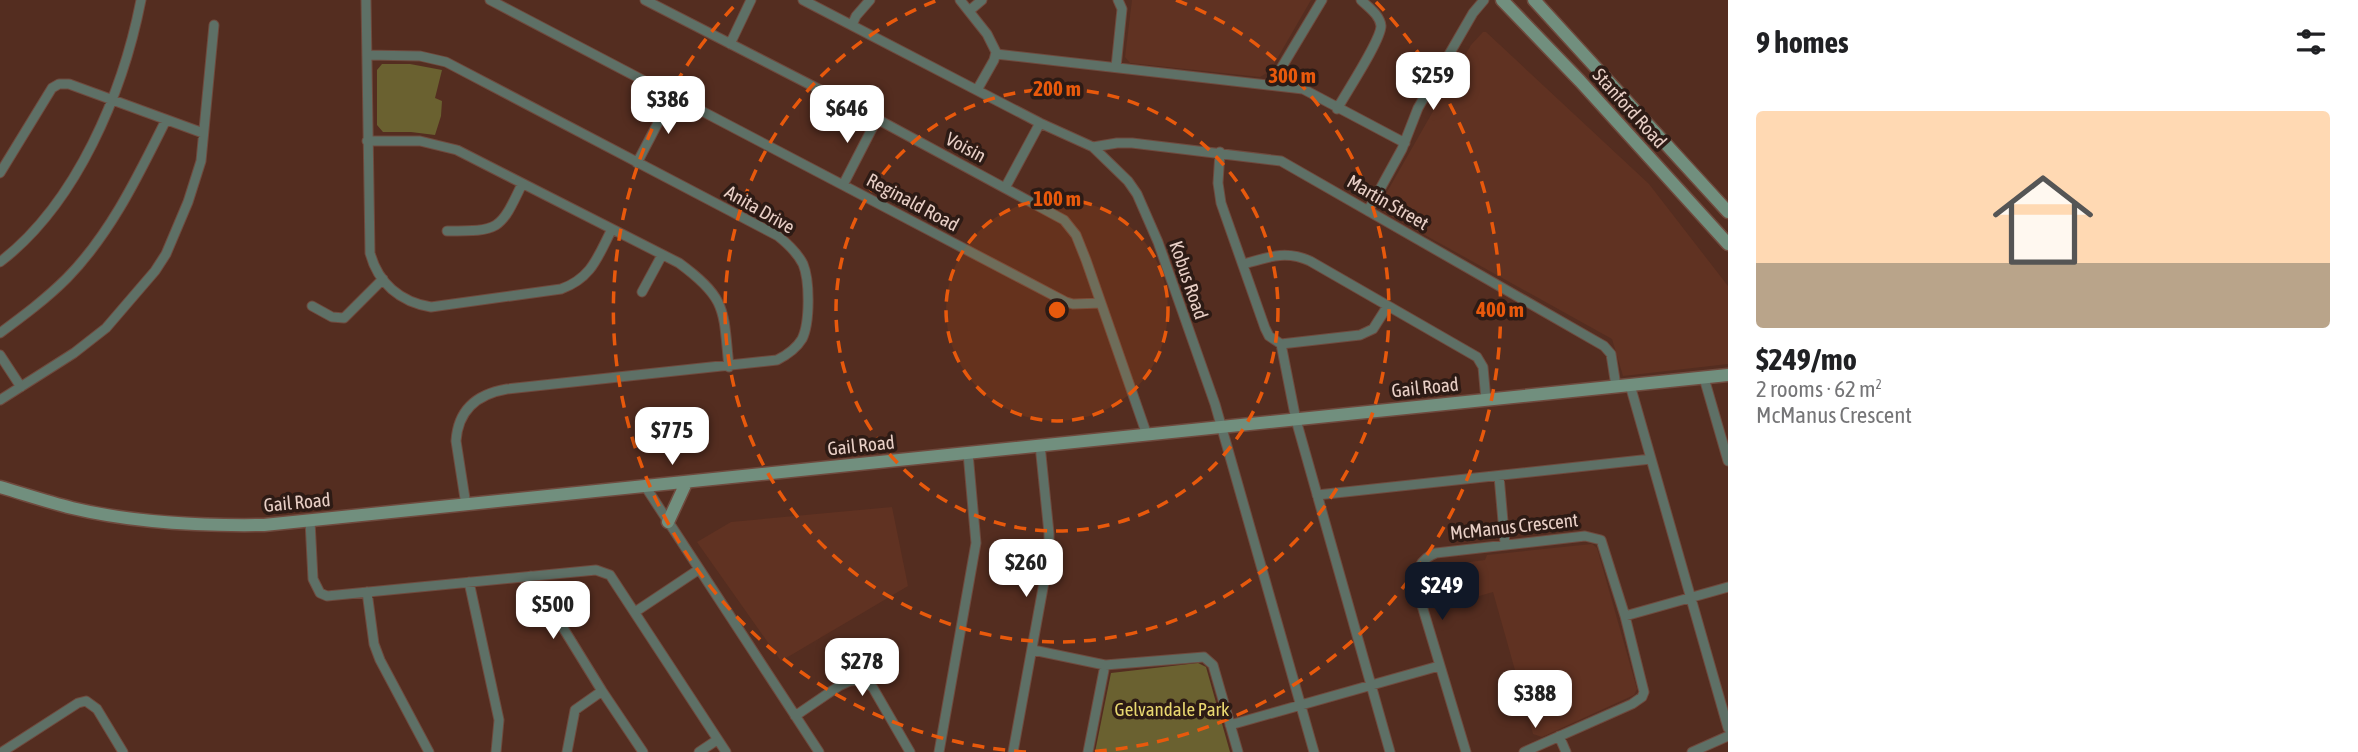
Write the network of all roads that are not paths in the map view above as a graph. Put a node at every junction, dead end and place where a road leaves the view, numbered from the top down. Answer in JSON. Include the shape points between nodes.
{"nodes":[{"id":1,"x":141,"y":0,"type":"edge"},
{"id":2,"x":366,"y":0,"type":"edge"},
{"id":3,"x":490,"y":0,"type":"edge"},
{"id":4,"x":645,"y":0,"type":"edge"},
{"id":5,"x":751,"y":0,"type":"edge"},
{"id":6,"x":803,"y":0,"type":"edge"},
{"id":7,"x":870,"y":0,"type":"edge"},
{"id":8,"x":960,"y":0,"type":"edge"},
{"id":9,"x":982,"y":0,"type":"edge"},
{"id":10,"x":1118,"y":0,"type":"edge"},
{"id":11,"x":1322,"y":0,"type":"edge"},
{"id":12,"x":1361,"y":0,"type":"edge"},
{"id":13,"x":1484,"y":0,"type":"edge"},
{"id":14,"x":1502,"y":0,"type":"edge"},
{"id":15,"x":1534,"y":0,"type":"edge"},
{"id":16,"x":969,"y":11,"type":"junction"},
{"id":17,"x":214,"y":25,"type":"dead end"},
{"id":18,"x":852,"y":25,"type":"junction"},
{"id":19,"x":730,"y":44,"type":"junction"},
{"id":20,"x":996,"y":54,"type":"junction"},
{"id":21,"x":367,"y":55,"type":"junction"},
{"id":22,"x":1116,"y":67,"type":"junction"},
{"id":23,"x":1271,"y":85,"type":"junction"},
{"id":24,"x":977,"y":90,"type":"junction"},
{"id":25,"x":673,"y":96,"type":"junction"},
{"id":26,"x":114,"y":99,"type":"junction"},
{"id":27,"x":1337,"y":108,"type":"junction"},
{"id":28,"x":166,"y":120,"type":"junction"},
{"id":29,"x":877,"y":120,"type":"junction"},
{"id":30,"x":1040,"y":123,"type":"junction"},
{"id":31,"x":204,"y":133,"type":"junction"},
{"id":32,"x":368,"y":141,"type":"junction"},
{"id":33,"x":1405,"y":143,"type":"junction"},
{"id":34,"x":1093,"y":147,"type":"junction"},
{"id":35,"x":0,"y":152,"type":"edge"},
{"id":36,"x":1220,"y":152,"type":"junction"},
{"id":37,"x":9,"y":162,"type":"junction"},
{"id":38,"x":637,"y":163,"type":"junction"},
{"id":39,"x":0,"y":173,"type":"edge"},
{"id":40,"x":522,"y":184,"type":"junction"},
{"id":41,"x":843,"y":185,"type":"junction"},
{"id":42,"x":1006,"y":188,"type":"junction"},
{"id":43,"x":1368,"y":211,"type":"junction"},
{"id":44,"x":1728,"y":212,"type":"edge"},
{"id":45,"x":612,"y":229,"type":"junction"},
{"id":46,"x":447,"y":231,"type":"dead end"},
{"id":47,"x":1728,"y":244,"type":"edge"},
{"id":48,"x":662,"y":255,"type":"junction"},
{"id":49,"x":0,"y":262,"type":"edge"},
{"id":50,"x":1244,"y":264,"type":"junction"},
{"id":51,"x":383,"y":279,"type":"junction"},
{"id":52,"x":642,"y":292,"type":"dead end"},
{"id":53,"x":1101,"y":303,"type":"junction"},
{"id":54,"x":312,"y":306,"type":"dead end"},
{"id":55,"x":1387,"y":307,"type":"junction"},
{"id":56,"x":0,"y":333,"type":"edge"},
{"id":57,"x":1281,"y":344,"type":"junction"},
{"id":58,"x":0,"y":355,"type":"edge"},
{"id":59,"x":729,"y":367,"type":"junction"},
{"id":60,"x":1728,"y":374,"type":"edge"},
{"id":61,"x":1704,"y":378,"type":"junction"},
{"id":62,"x":1630,"y":385,"type":"junction"},
{"id":63,"x":1616,"y":386,"type":"junction"},
{"id":64,"x":21,"y":387,"type":"junction"},
{"id":65,"x":0,"y":400,"type":"edge"},
{"id":66,"x":1486,"y":400,"type":"junction"},
{"id":67,"x":1296,"y":420,"type":"junction"},
{"id":68,"x":1222,"y":427,"type":"junction"},
{"id":69,"x":1147,"y":435,"type":"junction"},
{"id":70,"x":1040,"y":446,"type":"junction"},
{"id":71,"x":968,"y":453,"type":"junction"},
{"id":72,"x":1651,"y":459,"type":"junction"},
{"id":73,"x":1728,"y":461,"type":"edge"},
{"id":74,"x":1499,"y":476,"type":"junction"},
{"id":75,"x":686,"y":482,"type":"junction"},
{"id":76,"x":645,"y":486,"type":"junction"},
{"id":77,"x":0,"y":487,"type":"edge"},
{"id":78,"x":1317,"y":495,"type":"junction"},
{"id":79,"x":466,"y":505,"type":"junction"},
{"id":80,"x":310,"y":521,"type":"junction"},
{"id":81,"x":668,"y":522,"type":"junction"},
{"id":82,"x":1505,"y":544,"type":"junction"},
{"id":83,"x":698,"y":570,"type":"junction"},
{"id":84,"x":531,"y":576,"type":"junction"},
{"id":85,"x":469,"y":582,"type":"junction"},
{"id":86,"x":1728,"y":587,"type":"edge"},
{"id":87,"x":368,"y":592,"type":"junction"},
{"id":88,"x":1692,"y":597,"type":"junction"},
{"id":89,"x":635,"y":612,"type":"junction"},
{"id":90,"x":1625,"y":616,"type":"junction"},
{"id":91,"x":1033,"y":650,"type":"junction"},
{"id":92,"x":1105,"y":665,"type":"junction"},
{"id":93,"x":1439,"y":666,"type":"junction"},
{"id":94,"x":1371,"y":686,"type":"junction"},
{"id":95,"x":602,"y":691,"type":"junction"},
{"id":96,"x":1301,"y":706,"type":"junction"},
{"id":97,"x":795,"y":716,"type":"junction"},
{"id":98,"x":1230,"y":725,"type":"junction"},
{"id":99,"x":1728,"y":728,"type":"edge"},
{"id":100,"x":1559,"y":736,"type":"junction"},
{"id":101,"x":1728,"y":736,"type":"edge"},
{"id":102,"x":718,"y":740,"type":"junction"},
{"id":103,"x":121,"y":749,"type":"edge"},
{"id":104,"x":2,"y":752,"type":"edge"},
{"id":105,"x":108,"y":752,"type":"edge"},
{"id":106,"x":429,"y":752,"type":"edge"},
{"id":107,"x":496,"y":752,"type":"edge"},
{"id":108,"x":567,"y":752,"type":"edge"},
{"id":109,"x":643,"y":752,"type":"edge"},
{"id":110,"x":699,"y":752,"type":"edge"},
{"id":111,"x":726,"y":752,"type":"edge"},
{"id":112,"x":819,"y":752,"type":"edge"},
{"id":113,"x":910,"y":752,"type":"edge"},
{"id":114,"x":939,"y":752,"type":"edge"},
{"id":115,"x":1013,"y":752,"type":"edge"},
{"id":116,"x":1088,"y":752,"type":"edge"},
{"id":117,"x":1238,"y":752,"type":"edge"},
{"id":118,"x":1314,"y":752,"type":"edge"},
{"id":119,"x":1390,"y":752,"type":"edge"},
{"id":120,"x":1466,"y":752,"type":"edge"},
{"id":121,"x":1524,"y":752,"type":"edge"},
{"id":122,"x":1566,"y":752,"type":"edge"},
{"id":123,"x":1692,"y":752,"type":"edge"}],
"edges":[{"from":1,"to":26,"type":"street"},
{"from":2,"to":21,"type":"street"},
{"from":3,"to":25,"type":"street","name":"Reginald Road"},
{"from":4,"to":19,"type":"street","name":"Voisin"},
{"from":5,"to":19,"type":"street"},
{"from":6,"to":18,"type":"street","name":"Kobus Road"},
{"from":7,"to":18,"type":"street"},
{"from":8,"to":16,"type":"street"},
{"from":9,"to":16,"type":"street"},
{"from":10,"to":22,"type":"street","via":[[1122,9]]},
{"from":11,"to":23,"type":"street"},
{"from":12,"to":27,"type":"street","via":[[1378,17],[1381,27]]},
{"from":13,"to":33,"type":"street","via":[[1418,108]]},
{"from":14,"to":47,"type":"street","name":"Stanford Road"},
{"from":15,"to":44,"type":"street","name":"Stanford Road"},
{"from":16,"to":20,"type":"street"},
{"from":17,"to":31,"type":"street"},
{"from":18,"to":24,"type":"street","name":"Kobus Road"},
{"from":19,"to":29,"type":"street","name":"Voisin"},
{"from":20,"to":22,"type":"street"},
{"from":20,"to":24,"type":"street"},
{"from":21,"to":32,"type":"street"},
{"from":21,"to":38,"type":"street","name":"Anita Drive","via":[[420,56],[446,62]]},
{"from":22,"to":23,"type":"street"},
{"from":23,"to":27,"type":"street","via":[[1303,89]]},
{"from":24,"to":30,"type":"street","name":"Kobus Road"},
{"from":25,"to":38,"type":"street"},
{"from":25,"to":41,"type":"street","name":"Reginald Road"},
{"from":26,"to":28,"type":"street"},
{"from":26,"to":37,"type":"street","via":[[69,84],[56,85]]},
{"from":26,"to":49,"type":"street","via":[[56,203]]},
{"from":27,"to":33,"type":"street"},
{"from":28,"to":31,"type":"street"},
{"from":28,"to":56,"type":"street","via":[[116,216],[86,257]]},
{"from":29,"to":41,"type":"street"},
{"from":29,"to":42,"type":"street","name":"Voisin"},
{"from":30,"to":34,"type":"street","name":"Kobus Road"},
{"from":30,"to":42,"type":"street"},
{"from":31,"to":64,"type":"street","via":[[198,176],[173,241],[155,271],[106,328]]},
{"from":32,"to":40,"type":"street","via":[[440,144]]},
{"from":32,"to":51,"type":"street","via":[[370,253]]},
{"from":33,"to":43,"type":"street"},
{"from":34,"to":36,"type":"street","name":"Martin Street","via":[[1132,143]]},
{"from":34,"to":68,"type":"street","name":"Kobus Road","via":[[1128,181],[1143,206]]},
{"from":35,"to":37,"type":"street"},
{"from":36,"to":43,"type":"street","name":"Martin Street","via":[[1281,161]]},
{"from":36,"to":50,"type":"street","via":[[1219,196]]},
{"from":37,"to":39,"type":"street"},
{"from":38,"to":59,"type":"street","name":"Anita Drive","via":[[778,236],[803,265],[808,286],[802,340],[778,360]]},
{"from":40,"to":45,"type":"street"},
{"from":40,"to":46,"type":"street","via":[[498,225]]},
{"from":41,"to":53,"type":"street","name":"Reginald Road","via":[[1066,302]]},
{"from":42,"to":53,"type":"street","name":"Voisin","via":[[1057,215],[1072,229]]},
{"from":43,"to":63,"type":"street","name":"Martin Street","via":[[1604,346],[1611,354]]},
{"from":45,"to":48,"type":"street"},
{"from":45,"to":51,"type":"street","via":[[585,277],[561,289],[431,307],[414,304]]},
{"from":48,"to":52,"type":"street"},
{"from":48,"to":59,"type":"street","via":[[679,263],[713,292],[723,311]]},
{"from":50,"to":55,"type":"street","via":[[1291,254]]},
{"from":50,"to":57,"type":"street","via":[[1265,328]]},
{"from":51,"to":54,"type":"street","via":[[344,318]]},
{"from":53,"to":69,"type":"street","name":"Voisin"},
{"from":55,"to":57,"type":"street","via":[[1373,329],[1360,335]]},
{"from":55,"to":66,"type":"street","via":[[1480,360]]},
{"from":57,"to":67,"type":"street"},
{"from":58,"to":64,"type":"street"},
{"from":59,"to":79,"type":"street","name":"Anita Drive","via":[[507,389],[481,397],[465,411],[457,431]]},
{"from":60,"to":61,"type":"street","name":"Gail Road"},
{"from":61,"to":62,"type":"street","name":"Gail Road"},
{"from":61,"to":73,"type":"street"},
{"from":62,"to":63,"type":"street","name":"Gail Road"},
{"from":62,"to":72,"type":"street"},
{"from":63,"to":66,"type":"street","name":"Gail Road"},
{"from":64,"to":65,"type":"street"},
{"from":66,"to":67,"type":"street","name":"Gail Road"},
{"from":67,"to":68,"type":"street","name":"Gail Road"},
{"from":67,"to":78,"type":"street"},
{"from":68,"to":69,"type":"street","name":"Gail Road"},
{"from":68,"to":96,"type":"street","name":"Kobus Road"},
{"from":69,"to":70,"type":"street","name":"Gail Road"},
{"from":70,"to":71,"type":"street","name":"Gail Road"},
{"from":70,"to":91,"type":"street","via":[[1049,543]]},
{"from":71,"to":75,"type":"street","name":"Gail Road"},
{"from":71,"to":114,"type":"street","via":[[976,543]]},
{"from":72,"to":74,"type":"street"},
{"from":72,"to":88,"type":"street"},
{"from":74,"to":78,"type":"street"},
{"from":74,"to":82,"type":"street"},
{"from":75,"to":76,"type":"street","name":"Gail Road"},
{"from":75,"to":81,"type":"street"},
{"from":76,"to":79,"type":"street","name":"Gail Road"},
{"from":76,"to":81,"type":"street"},
{"from":77,"to":80,"type":"street","name":"Gail Road","via":[[72,508],[157,520],[231,525]]},
{"from":78,"to":94,"type":"street"},
{"from":79,"to":80,"type":"street","name":"Gail Road"},
{"from":80,"to":87,"type":"street","via":[[313,579],[320,593]]},
{"from":81,"to":83,"type":"street"},
{"from":82,"to":90,"type":"street","name":"McManus Crescent","via":[[1586,536],[1601,540]]},
{"from":82,"to":93,"type":"street","name":"McManus Crescent","via":[[1436,553],[1418,568],[1417,589]]},
{"from":83,"to":89,"type":"street"},
{"from":83,"to":97,"type":"street"},
{"from":84,"to":85,"type":"street"},
{"from":84,"to":89,"type":"street","via":[[603,571]]},
{"from":84,"to":95,"type":"street"},
{"from":85,"to":87,"type":"street"},
{"from":85,"to":107,"type":"street","via":[[499,720]]},
{"from":86,"to":88,"type":"street"},
{"from":87,"to":106,"type":"street","via":[[377,652]]},
{"from":88,"to":90,"type":"street"},
{"from":88,"to":99,"type":"street"},
{"from":89,"to":102,"type":"street"},
{"from":90,"to":100,"type":"street","name":"McManus Crescent","via":[[1643,682],[1642,697]]},
{"from":91,"to":92,"type":"street"},
{"from":91,"to":115,"type":"street"},
{"from":92,"to":98,"type":"street","via":[[1204,657],[1213,665]]},
{"from":92,"to":116,"type":"street"},
{"from":93,"to":94,"type":"street"},
{"from":93,"to":120,"type":"street","name":"McManus Crescent"},
{"from":94,"to":96,"type":"street"},
{"from":94,"to":119,"type":"street"},
{"from":95,"to":108,"type":"street","via":[[575,710]]},
{"from":95,"to":109,"type":"street"},
{"from":96,"to":98,"type":"street"},
{"from":96,"to":118,"type":"street","name":"Kobus Road"},
{"from":97,"to":112,"type":"street"},
{"from":97,"to":113,"type":"street","via":[[839,685],[863,680],[873,688]]},
{"from":98,"to":117,"type":"street"},
{"from":100,"to":121,"type":"street","name":"McManus Crescent"},
{"from":100,"to":122,"type":"street"},
{"from":101,"to":123,"type":"street"},
{"from":102,"to":110,"type":"street"},
{"from":102,"to":111,"type":"street"},
{"from":103,"to":104,"type":"street","via":[[97,709],[86,701]]},
{"from":103,"to":105,"type":"street"}]}
